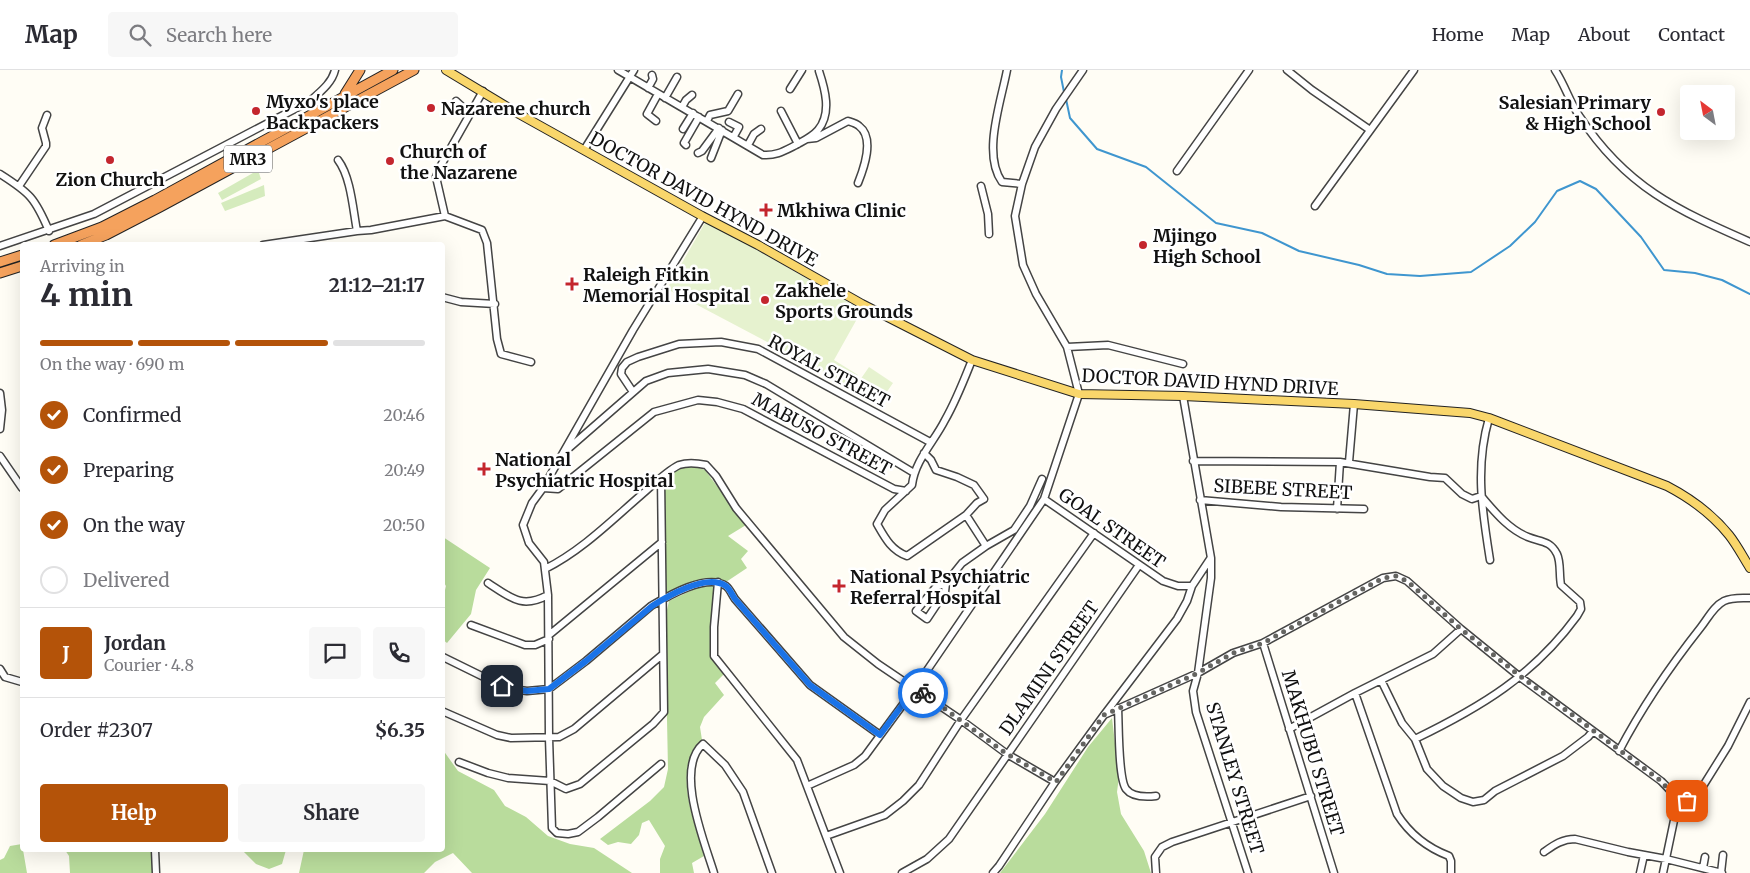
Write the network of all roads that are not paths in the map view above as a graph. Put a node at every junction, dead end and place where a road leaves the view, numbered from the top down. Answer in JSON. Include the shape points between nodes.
{"nodes":[{"id":1,"x":335,"y":70,"type":"edge"},
{"id":2,"x":367,"y":70,"type":"edge"},
{"id":3,"x":393,"y":70,"type":"edge"},
{"id":4,"x":414,"y":70,"type":"edge"},
{"id":5,"x":446,"y":70,"type":"edge"},
{"id":6,"x":618,"y":70,"type":"edge"},
{"id":7,"x":634,"y":70,"type":"edge"},
{"id":8,"x":802,"y":70,"type":"edge"},
{"id":9,"x":819,"y":70,"type":"edge"},
{"id":10,"x":1007,"y":70,"type":"edge"},
{"id":11,"x":1083,"y":70,"type":"edge"},
{"id":12,"x":1250,"y":70,"type":"edge"},
{"id":13,"x":1287,"y":70,"type":"edge"},
{"id":14,"x":1414,"y":70,"type":"edge"},
{"id":15,"x":1555,"y":70,"type":"edge"},
{"id":16,"x":359,"y":73,"type":"edge"},
{"id":17,"x":455,"y":73,"type":"edge"},
{"id":18,"x":652,"y":75,"type":"dead end"},
{"id":19,"x":677,"y":76,"type":"dead end"},
{"id":20,"x":630,"y":78,"type":"junction"},
{"id":21,"x":648,"y":88,"type":"junction"},
{"id":22,"x":790,"y":89,"type":"dead end"},
{"id":23,"x":483,"y":91,"type":"junction"},
{"id":24,"x":658,"y":94,"type":"junction"},
{"id":25,"x":738,"y":94,"type":"dead end"},
{"id":26,"x":692,"y":95,"type":"dead end"},
{"id":27,"x":342,"y":98,"type":"junction"},
{"id":28,"x":665,"y":98,"type":"junction"},
{"id":29,"x":456,"y":101,"type":"dead end"},
{"id":30,"x":682,"y":107,"type":"junction"},
{"id":31,"x":781,"y":111,"type":"dead end"},
{"id":32,"x":470,"y":114,"type":"junction"},
{"id":33,"x":47,"y":115,"type":"dead end"},
{"id":34,"x":696,"y":115,"type":"junction"},
{"id":35,"x":656,"y":121,"type":"dead end"},
{"id":36,"x":708,"y":121,"type":"junction"},
{"id":37,"x":729,"y":122,"type":"dead end"},
{"id":38,"x":683,"y":129,"type":"dead end"},
{"id":39,"x":721,"y":129,"type":"junction"},
{"id":40,"x":761,"y":129,"type":"dead end"},
{"id":41,"x":1370,"y":130,"type":"junction"},
{"id":42,"x":734,"y":136,"type":"junction"},
{"id":43,"x":807,"y":139,"type":"junction"},
{"id":44,"x":798,"y":144,"type":"junction"},
{"id":45,"x":686,"y":145,"type":"dead end"},
{"id":46,"x":748,"y":145,"type":"junction"},
{"id":47,"x":584,"y":150,"type":"junction"},
{"id":48,"x":698,"y":153,"type":"dead end"},
{"id":49,"x":711,"y":158,"type":"dead end"},
{"id":50,"x":338,"y":160,"type":"dead end"},
{"id":51,"x":1177,"y":171,"type":"dead end"},
{"id":52,"x":2,"y":172,"type":"edge"},
{"id":53,"x":858,"y":183,"type":"dead end"},
{"id":54,"x":1022,"y":184,"type":"junction"},
{"id":55,"x":19,"y":186,"type":"junction"},
{"id":56,"x":981,"y":186,"type":"dead end"},
{"id":57,"x":1315,"y":206,"type":"dead end"},
{"id":58,"x":445,"y":216,"type":"junction"},
{"id":59,"x":703,"y":216,"type":"junction"},
{"id":60,"x":48,"y":230,"type":"junction"},
{"id":61,"x":357,"y":230,"type":"junction"},
{"id":62,"x":989,"y":234,"type":"dead end"},
{"id":63,"x":62,"y":242,"type":"edge"},
{"id":64,"x":88,"y":242,"type":"edge"},
{"id":65,"x":298,"y":242,"type":"edge"},
{"id":66,"x":1750,"y":242,"type":"edge"},
{"id":67,"x":0,"y":246,"type":"edge"},
{"id":68,"x":20,"y":256,"type":"edge"},
{"id":69,"x":0,"y":262,"type":"edge"},
{"id":70,"x":20,"y":267,"type":"edge"},
{"id":71,"x":0,"y":273,"type":"edge"},
{"id":72,"x":445,"y":298,"type":"edge"},
{"id":73,"x":495,"y":304,"type":"junction"},
{"id":74,"x":1067,"y":347,"type":"junction"},
{"id":75,"x":972,"y":360,"type":"junction"},
{"id":76,"x":531,"y":362,"type":"dead end"},
{"id":77,"x":1184,"y":364,"type":"dead end"},
{"id":78,"x":633,"y":392,"type":"junction"},
{"id":79,"x":0,"y":393,"type":"edge"},
{"id":80,"x":1079,"y":394,"type":"junction"},
{"id":81,"x":1183,"y":396,"type":"junction"},
{"id":82,"x":1354,"y":404,"type":"junction"},
{"id":83,"x":1489,"y":418,"type":"junction"},
{"id":84,"x":0,"y":428,"type":"edge"},
{"id":85,"x":930,"y":442,"type":"junction"},
{"id":86,"x":564,"y":451,"type":"junction"},
{"id":87,"x":924,"y":453,"type":"junction"},
{"id":88,"x":0,"y":456,"type":"edge"},
{"id":89,"x":1194,"y":461,"type":"junction"},
{"id":90,"x":1340,"y":462,"type":"junction"},
{"id":91,"x":1349,"y":462,"type":"junction"},
{"id":92,"x":914,"y":473,"type":"junction"},
{"id":93,"x":661,"y":478,"type":"junction"},
{"id":94,"x":1042,"y":479,"type":"dead end"},
{"id":95,"x":20,"y":485,"type":"edge"},
{"id":96,"x":544,"y":488,"type":"junction"},
{"id":97,"x":906,"y":490,"type":"junction"},
{"id":98,"x":1481,"y":496,"type":"junction"},
{"id":99,"x":1044,"y":498,"type":"junction"},
{"id":100,"x":1200,"y":500,"type":"junction"},
{"id":101,"x":1337,"y":509,"type":"junction"},
{"id":102,"x":1364,"y":509,"type":"dead end"},
{"id":103,"x":966,"y":515,"type":"junction"},
{"id":104,"x":1094,"y":533,"type":"junction"},
{"id":105,"x":662,"y":542,"type":"junction"},
{"id":106,"x":986,"y":546,"type":"junction"},
{"id":107,"x":1211,"y":558,"type":"junction"},
{"id":108,"x":1490,"y":560,"type":"dead end"},
{"id":109,"x":1139,"y":565,"type":"junction"},
{"id":110,"x":1750,"y":568,"type":"edge"},
{"id":111,"x":545,"y":569,"type":"junction"},
{"id":112,"x":718,"y":582,"type":"junction"},
{"id":113,"x":488,"y":583,"type":"dead end"},
{"id":114,"x":946,"y":583,"type":"junction"},
{"id":115,"x":1192,"y":586,"type":"junction"},
{"id":116,"x":548,"y":594,"type":"junction"},
{"id":117,"x":930,"y":594,"type":"junction"},
{"id":118,"x":1750,"y":598,"type":"edge"},
{"id":119,"x":664,"y":599,"type":"junction"},
{"id":120,"x":940,"y":601,"type":"junction"},
{"id":121,"x":471,"y":625,"type":"dead end"},
{"id":122,"x":1461,"y":629,"type":"junction"},
{"id":123,"x":549,"y":637,"type":"junction"},
{"id":124,"x":1263,"y":643,"type":"junction"},
{"id":125,"x":662,"y":655,"type":"junction"},
{"id":126,"x":445,"y":658,"type":"edge"},
{"id":127,"x":0,"y":670,"type":"edge"},
{"id":128,"x":1198,"y":673,"type":"junction"},
{"id":129,"x":1520,"y":676,"type":"junction"},
{"id":130,"x":1381,"y":680,"type":"junction"},
{"id":131,"x":20,"y":681,"type":"edge"},
{"id":132,"x":915,"y":688,"type":"junction"},
{"id":133,"x":549,"y":689,"type":"junction"},
{"id":134,"x":1355,"y":693,"type":"junction"},
{"id":135,"x":1750,"y":702,"type":"edge"},
{"id":136,"x":1118,"y":708,"type":"junction"},
{"id":137,"x":445,"y":712,"type":"edge"},
{"id":138,"x":1104,"y":715,"type":"junction"},
{"id":139,"x":961,"y":720,"type":"junction"},
{"id":140,"x":1289,"y":730,"type":"junction"},
{"id":141,"x":1593,"y":731,"type":"junction"},
{"id":142,"x":880,"y":735,"type":"junction"},
{"id":143,"x":549,"y":738,"type":"junction"},
{"id":144,"x":1415,"y":739,"type":"junction"},
{"id":145,"x":1619,"y":751,"type":"junction"},
{"id":146,"x":1007,"y":754,"type":"junction"},
{"id":147,"x":459,"y":762,"type":"dead end"},
{"id":148,"x":661,"y":764,"type":"dead end"},
{"id":149,"x":550,"y":781,"type":"junction"},
{"id":150,"x":1056,"y":782,"type":"junction"},
{"id":151,"x":807,"y":786,"type":"junction"},
{"id":152,"x":1156,"y":796,"type":"dead end"},
{"id":153,"x":1311,"y":796,"type":"junction"},
{"id":154,"x":1677,"y":803,"type":"junction"},
{"id":155,"x":1232,"y":823,"type":"junction"},
{"id":156,"x":826,"y":836,"type":"junction"},
{"id":157,"x":155,"y":852,"type":"edge"},
{"id":158,"x":1544,"y":852,"type":"dead end"},
{"id":159,"x":1644,"y":855,"type":"junction"},
{"id":160,"x":1723,"y":855,"type":"dead end"},
{"id":161,"x":1705,"y":856,"type":"dead end"},
{"id":162,"x":1666,"y":859,"type":"junction"},
{"id":163,"x":1703,"y":868,"type":"junction"},
{"id":164,"x":156,"y":873,"type":"edge"},
{"id":165,"x":714,"y":873,"type":"edge"},
{"id":166,"x":772,"y":873,"type":"edge"},
{"id":167,"x":840,"y":873,"type":"edge"},
{"id":168,"x":902,"y":873,"type":"edge"},
{"id":169,"x":993,"y":873,"type":"edge"},
{"id":170,"x":1156,"y":873,"type":"edge"},
{"id":171,"x":1248,"y":873,"type":"edge"},
{"id":172,"x":1334,"y":873,"type":"edge"},
{"id":173,"x":1451,"y":873,"type":"edge"},
{"id":174,"x":1640,"y":873,"type":"edge"},
{"id":175,"x":1663,"y":873,"type":"edge"},
{"id":176,"x":1721,"y":873,"type":"edge"}],
"edges":[{"from":1,"to":60,"type":"street","via":[[324,88],[310,101],[94,214]]},
{"from":2,"to":16,"type":"highway"},
{"from":3,"to":27,"type":"highway","number":"MR3"},
{"from":4,"to":64,"type":"highway","number":"MR3"},
{"from":5,"to":17,"type":"main road","name":"DOCTOR DAVID HYND DRIVE"},
{"from":6,"to":20,"type":"street"},
{"from":7,"to":20,"type":"street"},
{"from":8,"to":22,"type":"street"},
{"from":9,"to":43,"type":"street","via":[[827,101],[819,130]]},
{"from":10,"to":54,"type":"street","via":[[992,155],[996,174],[1002,182]]},
{"from":11,"to":54,"type":"street","via":[[1035,147]]},
{"from":12,"to":51,"type":"street"},
{"from":13,"to":41,"type":"street"},
{"from":14,"to":41,"type":"street"},
{"from":15,"to":66,"type":"street","via":[[1579,116],[1627,174],[1667,202]]},
{"from":16,"to":27,"type":"highway"},
{"from":17,"to":23,"type":"main road","name":"DOCTOR DAVID HYND DRIVE"},
{"from":18,"to":21,"type":"street"},
{"from":19,"to":28,"type":"street"},
{"from":20,"to":21,"type":"street"},
{"from":20,"to":47,"type":"street","via":[[604,124]]},
{"from":21,"to":24,"type":"street"},
{"from":23,"to":32,"type":"street"},
{"from":23,"to":47,"type":"main road","name":"DOCTOR DAVID HYND DRIVE"},
{"from":24,"to":28,"type":"street"},
{"from":24,"to":35,"type":"street","via":[[647,114]]},
{"from":25,"to":36,"type":"street","via":[[728,111],[710,116]]},
{"from":26,"to":30,"type":"street"},
{"from":27,"to":63,"type":"highway","number":"MR3","via":[[155,200],[102,227]]},
{"from":28,"to":30,"type":"street"},
{"from":29,"to":32,"type":"street"},
{"from":30,"to":34,"type":"street"},
{"from":31,"to":44,"type":"street"},
{"from":32,"to":58,"type":"street","via":[[436,177]]},
{"from":33,"to":55,"type":"street","via":[[42,128],[46,146]]},
{"from":34,"to":36,"type":"street"},
{"from":34,"to":38,"type":"street"},
{"from":34,"to":45,"type":"street","via":[[684,143]]},
{"from":36,"to":39,"type":"street"},
{"from":37,"to":42,"type":"street","via":[[739,127]]},
{"from":39,"to":42,"type":"street"},
{"from":39,"to":48,"type":"street"},
{"from":39,"to":49,"type":"street"},
{"from":40,"to":46,"type":"street"},
{"from":41,"to":57,"type":"street"},
{"from":42,"to":46,"type":"street"},
{"from":43,"to":44,"type":"street"},
{"from":43,"to":53,"type":"street","via":[[816,138],[848,120],[860,126],[868,150]]},
{"from":44,"to":46,"type":"street","via":[[771,155],[763,155]]},
{"from":47,"to":59,"type":"main road","name":"DOCTOR DAVID HYND DRIVE"},
{"from":50,"to":61,"type":"street","via":[[345,172]]},
{"from":52,"to":55,"type":"street"},
{"from":54,"to":74,"type":"street","via":[[1015,216],[1023,265]]},
{"from":55,"to":60,"type":"street","via":[[38,205]]},
{"from":56,"to":62,"type":"street"},
{"from":58,"to":61,"type":"street"},
{"from":58,"to":73,"type":"street","via":[[482,230],[487,243]]},
{"from":59,"to":75,"type":"main road","name":"DOCTOR DAVID HYND DRIVE","via":[[862,304]]},
{"from":59,"to":86,"type":"street"},
{"from":60,"to":67,"type":"street"},
{"from":61,"to":65,"type":"street"},
{"from":68,"to":69,"type":"highway"},
{"from":70,"to":71,"type":"highway"},
{"from":72,"to":73,"type":"street"},
{"from":73,"to":76,"type":"street","via":[[501,354]]},
{"from":74,"to":77,"type":"street","via":[[1108,345]]},
{"from":74,"to":80,"type":"street"},
{"from":75,"to":80,"type":"main road","name":"DOCTOR DAVID HYND DRIVE"},
{"from":75,"to":85,"type":"street","via":[[947,416]]},
{"from":78,"to":85,"type":"street","name":"ROYAL STREET","via":[[621,374],[627,362],[679,344],[721,342],[758,349]]},
{"from":78,"to":86,"type":"street"},
{"from":78,"to":92,"type":"street","via":[[646,381],[668,373],[708,369],[745,374]]},
{"from":79,"to":84,"type":"street"},
{"from":80,"to":81,"type":"main road","name":"DOCTOR DAVID HYND DRIVE"},
{"from":80,"to":99,"type":"street"},
{"from":81,"to":82,"type":"main road","name":"DOCTOR DAVID HYND DRIVE"},
{"from":81,"to":89,"type":"street","name":"STANLEY STREET"},
{"from":82,"to":83,"type":"main road","name":"DOCTOR DAVID HYND DRIVE","via":[[1470,413]]},
{"from":82,"to":91,"type":"street"},
{"from":83,"to":98,"type":"street","via":[[1484,434]]},
{"from":83,"to":110,"type":"main road","name":"DOCTOR DAVID HYND DRIVE","via":[[1688,497],[1728,535]]},
{"from":85,"to":87,"type":"street"},
{"from":86,"to":96,"type":"street"},
{"from":87,"to":92,"type":"street"},
{"from":87,"to":103,"type":"street","via":[[936,470],[974,485],[984,499]]},
{"from":88,"to":95,"type":"street"},
{"from":89,"to":90,"type":"street"},
{"from":89,"to":100,"type":"street","name":"STANLEY STREET"},
{"from":90,"to":91,"type":"street"},
{"from":90,"to":101,"type":"street"},
{"from":91,"to":98,"type":"street","via":[[1446,478],[1462,494],[1472,499]]},
{"from":92,"to":97,"type":"street","via":[[912,485]]},
{"from":93,"to":105,"type":"street"},
{"from":93,"to":111,"type":"street","via":[[581,546]]},
{"from":93,"to":132,"type":"street","via":[[686,463],[706,465],[736,508],[844,637]]},
{"from":94,"to":106,"type":"street","via":[[1014,530]]},
{"from":96,"to":97,"type":"street","name":"MABUSO STREET","via":[[558,490],[654,412],[698,400],[743,409],[894,489]]},
{"from":96,"to":111,"type":"street","via":[[532,503],[523,525],[529,544],[544,562]]},
{"from":97,"to":103,"type":"street","via":[[885,510],[877,524],[898,553],[906,556]]},
{"from":98,"to":108,"type":"street"},
{"from":98,"to":129,"type":"street","via":[[1517,532],[1551,545],[1558,556],[1561,585],[1580,602],[1581,609],[1570,626],[1540,660]]},
{"from":99,"to":104,"type":"street","name":"GOAL STREET"},
{"from":99,"to":132,"type":"street"},
{"from":100,"to":101,"type":"street","name":"SIBEBE STREET"},
{"from":100,"to":107,"type":"street","name":"STANLEY STREET"},
{"from":101,"to":102,"type":"street","name":"SIBEBE STREET"},
{"from":103,"to":106,"type":"street"},
{"from":104,"to":109,"type":"street","name":"GOAL STREET"},
{"from":104,"to":139,"type":"street"},
{"from":105,"to":119,"type":"street"},
{"from":105,"to":123,"type":"street"},
{"from":106,"to":114,"type":"street","via":[[962,563]]},
{"from":107,"to":115,"type":"street"},
{"from":107,"to":128,"type":"street","name":"STANLEY STREET"},
{"from":109,"to":115,"type":"street","name":"GOAL STREET","via":[[1163,581]]},
{"from":109,"to":146,"type":"street","name":"DLAMINI STREET"},
{"from":111,"to":116,"type":"street"},
{"from":112,"to":119,"type":"street","via":[[700,583]]},
{"from":112,"to":142,"type":"street","via":[[727,587],[810,685]]},
{"from":112,"to":151,"type":"street","via":[[714,656],[798,760]]},
{"from":113,"to":116,"type":"street","via":[[512,598],[526,602],[537,601]]},
{"from":114,"to":117,"type":"street"},
{"from":114,"to":120,"type":"street"},
{"from":115,"to":138,"type":"street","via":[[1177,619]]},
{"from":116,"to":123,"type":"street"},
{"from":117,"to":120,"type":"street"},
{"from":117,"to":120,"type":"street","via":[[916,611],[927,619]]},
{"from":118,"to":145,"type":"street","via":[[1731,598],[1715,609],[1684,648]]},
{"from":119,"to":125,"type":"street"},
{"from":119,"to":133,"type":"street"},
{"from":121,"to":123,"type":"street","via":[[525,645],[535,645]]},
{"from":122,"to":124,"type":"street","via":[[1407,581],[1396,576],[1383,578]]},
{"from":122,"to":129,"type":"street"},
{"from":122,"to":130,"type":"street","via":[[1433,654]]},
{"from":123,"to":133,"type":"street"},
{"from":124,"to":128,"type":"street","via":[[1233,653]]},
{"from":124,"to":140,"type":"street","name":"MAKHUBU STREET"},
{"from":125,"to":143,"type":"street","via":[[574,729]]},
{"from":125,"to":149,"type":"street","via":[[664,712],[580,784],[566,789]]},
{"from":126,"to":133,"type":"street","via":[[512,689]]},
{"from":127,"to":131,"type":"street","via":[[6,677]]},
{"from":128,"to":136,"type":"street"},
{"from":128,"to":155,"type":"street","name":"STANLEY STREET","via":[[1193,691],[1196,712]]},
{"from":129,"to":141,"type":"street"},
{"from":129,"to":144,"type":"street","via":[[1481,705]]},
{"from":130,"to":134,"type":"street"},
{"from":130,"to":144,"type":"street","via":[[1402,723]]},
{"from":132,"to":139,"type":"street"},
{"from":132,"to":142,"type":"street"},
{"from":133,"to":143,"type":"street"},
{"from":134,"to":140,"type":"street"},
{"from":134,"to":173,"type":"street","via":[[1397,814],[1415,836],[1449,856]]},
{"from":135,"to":154,"type":"street","via":[[1698,794]]},
{"from":136,"to":138,"type":"street"},
{"from":136,"to":152,"type":"street","via":[[1125,786],[1135,794]]},
{"from":137,"to":143,"type":"street","via":[[497,735]]},
{"from":138,"to":150,"type":"street"},
{"from":139,"to":146,"type":"street"},
{"from":139,"to":156,"type":"street","via":[[919,785],[903,801],[885,815]]},
{"from":140,"to":153,"type":"street","name":"MAKHUBU STREET"},
{"from":141,"to":144,"type":"street","via":[[1563,756],[1495,791],[1484,800],[1473,802],[1443,786],[1427,769]]},
{"from":141,"to":145,"type":"street"},
{"from":142,"to":151,"type":"street","via":[[854,766]]},
{"from":143,"to":149,"type":"street"},
{"from":145,"to":154,"type":"street","via":[[1661,781]]},
{"from":146,"to":150,"type":"street"},
{"from":146,"to":168,"type":"street","name":"DLAMINI STREET","via":[[949,839],[926,859]]},
{"from":147,"to":149,"type":"street","via":[[488,774]]},
{"from":148,"to":149,"type":"street","via":[[598,817],[578,832],[568,834],[556,834],[552,828]]},
{"from":150,"to":169,"type":"street"},
{"from":151,"to":156,"type":"street"},
{"from":153,"to":155,"type":"street"},
{"from":153,"to":172,"type":"street","name":"MAKHUBU STREET"},
{"from":154,"to":162,"type":"street"},
{"from":155,"to":170,"type":"street","via":[[1162,847],[1155,857]]},
{"from":155,"to":171,"type":"street","name":"STANLEY STREET"},
{"from":156,"to":167,"type":"street"},
{"from":157,"to":164,"type":"street"},
{"from":158,"to":159,"type":"street","via":[[1556,843],[1575,839]]},
{"from":159,"to":162,"type":"street"},
{"from":159,"to":174,"type":"street"},
{"from":160,"to":176,"type":"street"},
{"from":161,"to":163,"type":"street"},
{"from":162,"to":163,"type":"street"},
{"from":162,"to":175,"type":"street"},
{"from":163,"to":176,"type":"street"},
{"from":165,"to":166,"type":"street","via":[[692,794],[694,760],[703,744],[725,766],[743,792]]}]}
